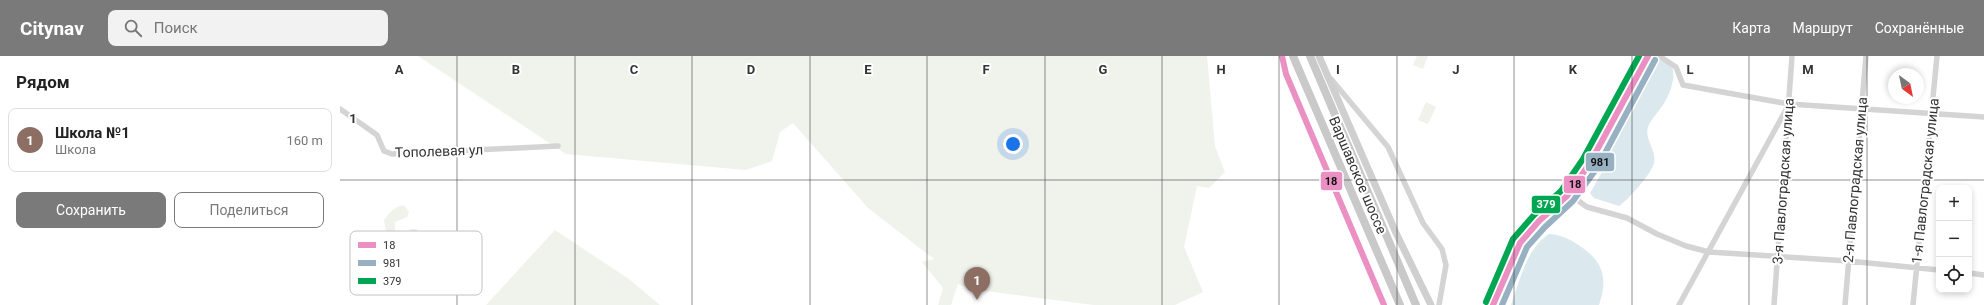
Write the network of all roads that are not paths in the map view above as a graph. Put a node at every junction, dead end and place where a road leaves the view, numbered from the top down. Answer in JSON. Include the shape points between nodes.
{"nodes":[{"id":1,"x":1282,"y":56,"type":"edge"},
{"id":2,"x":1293,"y":56,"type":"edge"},
{"id":3,"x":1310,"y":56,"type":"edge"},
{"id":4,"x":1318,"y":56,"type":"edge"},
{"id":5,"x":1648,"y":56,"type":"edge"},
{"id":6,"x":1659,"y":56,"type":"edge"},
{"id":7,"x":1792,"y":56,"type":"edge"},
{"id":8,"x":1866,"y":56,"type":"edge"},
{"id":9,"x":1937,"y":56,"type":"edge"},
{"id":10,"x":1327,"y":73,"type":"junction"},
{"id":11,"x":1789,"y":104,"type":"junction"},
{"id":12,"x":340,"y":108,"type":"edge"},
{"id":13,"x":1862,"y":108,"type":"junction"},
{"id":14,"x":1933,"y":113,"type":"junction"},
{"id":15,"x":1984,"y":117,"type":"edge"},
{"id":16,"x":558,"y":146,"type":"dead end"},
{"id":17,"x":1567,"y":196,"type":"junction"},
{"id":18,"x":1709,"y":252,"type":"junction"},
{"id":19,"x":1777,"y":257,"type":"junction"},
{"id":20,"x":1848,"y":261,"type":"junction"},
{"id":21,"x":1916,"y":267,"type":"junction"},
{"id":22,"x":1936,"y":270,"type":"edge"},
{"id":23,"x":1972,"y":273,"type":"edge"},
{"id":24,"x":1984,"y":275,"type":"edge"},
{"id":25,"x":1416,"y":304,"type":"edge"},
{"id":26,"x":1384,"y":305,"type":"edge"},
{"id":27,"x":1400,"y":305,"type":"edge"},
{"id":28,"x":1431,"y":305,"type":"edge"},
{"id":29,"x":1439,"y":305,"type":"edge"},
{"id":30,"x":1493,"y":305,"type":"edge"},
{"id":31,"x":1680,"y":305,"type":"edge"},
{"id":32,"x":1774,"y":305,"type":"edge"},
{"id":33,"x":1844,"y":305,"type":"edge"},
{"id":34,"x":1913,"y":305,"type":"edge"}],
"edges":[{"from":1,"to":26,"type":"main road","via":[[1286,74]]},
{"from":2,"to":27,"type":"main road","name":"Варшавское шоссе"},
{"from":3,"to":25,"type":"main road","name":"Варшавское шоссе"},
{"from":4,"to":10,"type":"main road"},
{"from":5,"to":17,"type":"street","via":[[1590,163]]},
{"from":6,"to":11,"type":"street","via":[[1676,67],[1683,86]]},
{"from":7,"to":11,"type":"street","name":"3-я Павлоградская улица"},
{"from":8,"to":13,"type":"street","name":"2-я Павлоградская улица"},
{"from":9,"to":14,"type":"street","name":"1-я Павлоградская улица"},
{"from":10,"to":28,"type":"main road","via":[[1396,233]]},
{"from":10,"to":29,"type":"street","via":[[1388,147],[1423,223],[1442,249],[1446,265]]},
{"from":11,"to":13,"type":"street"},
{"from":11,"to":18,"type":"street"},
{"from":11,"to":19,"type":"street","name":"3-я Павлоградская улица"},
{"from":12,"to":16,"type":"street","name":"Тополевая ул","via":[[377,134],[384,151],[392,154]]},
{"from":13,"to":14,"type":"street"},
{"from":13,"to":20,"type":"street","name":"2-я Павлоградская улица"},
{"from":14,"to":15,"type":"street"},
{"from":14,"to":21,"type":"street","name":"1-я Павлоградская улица"},
{"from":17,"to":18,"type":"street","via":[[1587,207],[1627,218],[1657,234]]},
{"from":17,"to":30,"type":"street","via":[[1539,221],[1520,243]]},
{"from":18,"to":19,"type":"street"},
{"from":18,"to":31,"type":"street"},
{"from":19,"to":20,"type":"street"},
{"from":19,"to":32,"type":"street","name":"3-я Павлоградская улица"},
{"from":20,"to":21,"type":"street"},
{"from":20,"to":33,"type":"street","name":"2-я Павлоградская улица"},
{"from":21,"to":22,"type":"street"},
{"from":21,"to":34,"type":"street","name":"1-я Павлоградская улица"},
{"from":23,"to":24,"type":"street"}]}
